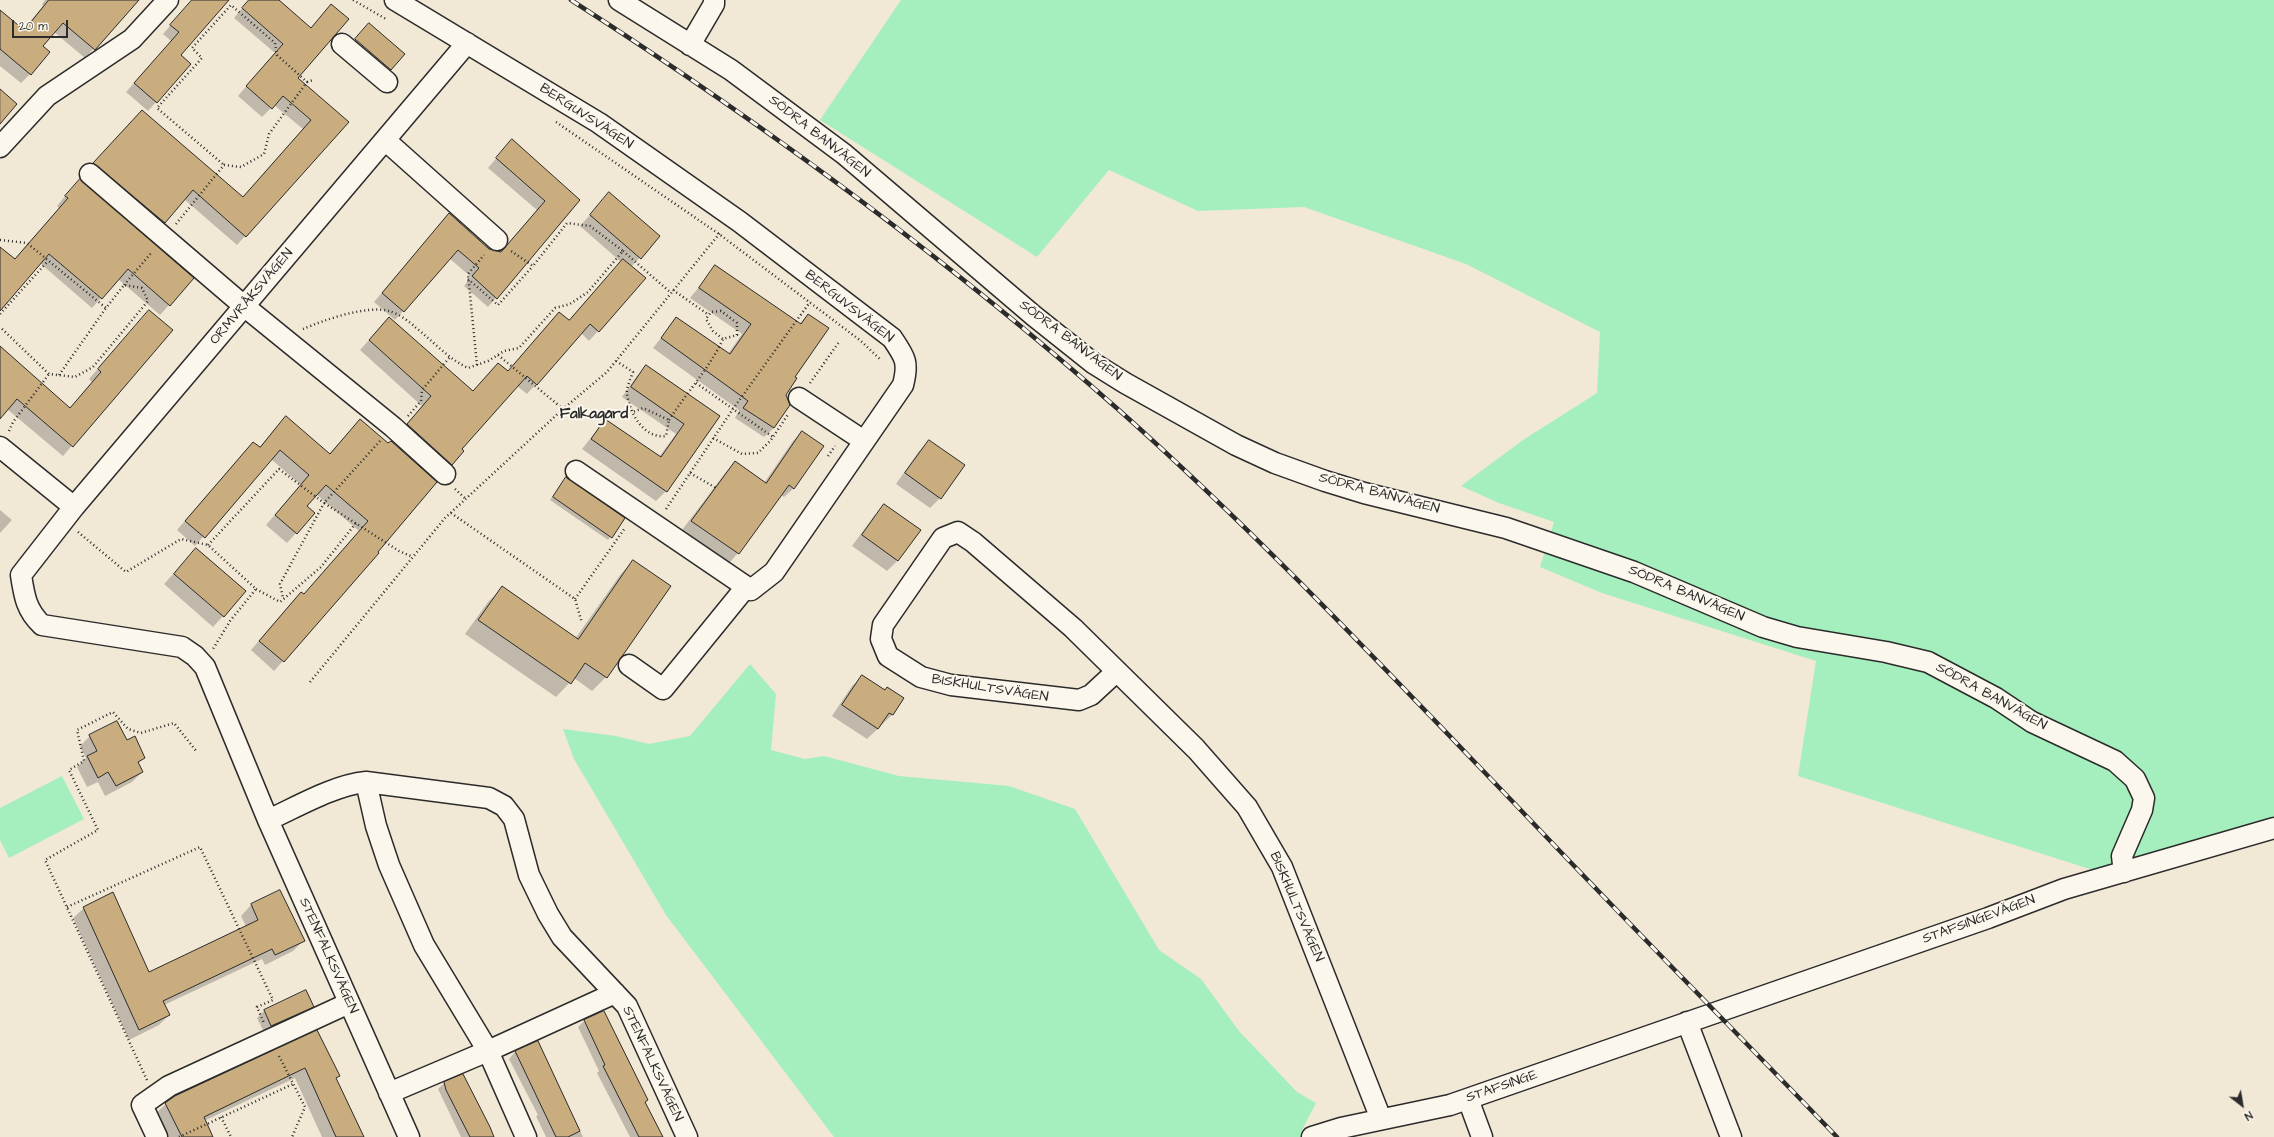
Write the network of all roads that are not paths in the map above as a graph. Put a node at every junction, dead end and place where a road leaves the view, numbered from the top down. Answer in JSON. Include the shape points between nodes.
{"nodes":[{"id":1,"x":168,"y":0,"type":"edge"},
{"id":2,"x":395,"y":0,"type":"edge"},
{"id":3,"x":619,"y":0,"type":"edge"},
{"id":4,"x":714,"y":0,"type":"edge"},
{"id":5,"x":640,"y":6,"type":"edge"},
{"id":6,"x":467,"y":43,"type":"junction"},
{"id":7,"x":342,"y":44,"type":"dead end"},
{"id":8,"x":690,"y":45,"type":"junction"},
{"id":9,"x":387,"y":82,"type":"dead end"},
{"id":10,"x":385,"y":140,"type":"junction"},
{"id":11,"x":0,"y":147,"type":"edge"},
{"id":12,"x":90,"y":174,"type":"dead end"},
{"id":13,"x":497,"y":240,"type":"road end"},
{"id":14,"x":244,"y":306,"type":"junction"},
{"id":15,"x":799,"y":398,"type":"road end"},
{"id":16,"x":864,"y":441,"type":"junction"},
{"id":17,"x":1,"y":447,"type":"edge"},
{"id":18,"x":576,"y":471,"type":"dead end"},
{"id":19,"x":446,"y":474,"type":"dead end"},
{"id":20,"x":69,"y":514,"type":"junction"},
{"id":21,"x":746,"y":587,"type":"junction"},
{"id":22,"x":203,"y":665,"type":"joint"},
{"id":23,"x":629,"y":665,"type":"dead end"},
{"id":24,"x":1117,"y":671,"type":"junction"},
{"id":25,"x":366,"y":782,"type":"junction"},
{"id":26,"x":268,"y":820,"type":"junction"},
{"id":27,"x":2274,"y":828,"type":"edge"},
{"id":28,"x":2124,"y":872,"type":"junction"},
{"id":29,"x":615,"y":993,"type":"junction"},
{"id":30,"x":349,"y":1003,"type":"junction"},
{"id":31,"x":1687,"y":1022,"type":"junction"},
{"id":32,"x":488,"y":1051,"type":"junction"},
{"id":33,"x":389,"y":1093,"type":"junction"},
{"id":34,"x":1468,"y":1099,"type":"junction"},
{"id":35,"x":1381,"y":1120,"type":"junction"},
{"id":36,"x":157,"y":1137,"type":"edge"},
{"id":37,"x":409,"y":1137,"type":"edge"},
{"id":38,"x":526,"y":1137,"type":"edge"},
{"id":39,"x":687,"y":1137,"type":"edge"},
{"id":40,"x":1312,"y":1137,"type":"edge"},
{"id":41,"x":1482,"y":1137,"type":"edge"},
{"id":42,"x":1731,"y":1137,"type":"edge"}],
"edges":[{"from":1,"to":11,"type":"street","via":[[149,24],[132,39],[47,96]]},
{"from":2,"to":6,"type":"street","name":"BERGUVSVÄGEN"},
{"from":3,"to":5,"type":"street","name":"SÖDRA BANVÄGEN"},
{"from":4,"to":8,"type":"street"},
{"from":5,"to":8,"type":"street","name":"SÖDRA BANVÄGEN"},
{"from":6,"to":10,"type":"street","name":"ORMVRÅKSVÄGEN"},
{"from":6,"to":16,"type":"street","name":"BERGUVSVÄGEN","via":[[598,123],[733,217],[892,338],[904,355],[907,368],[903,385]]},
{"from":7,"to":9,"type":"street"},
{"from":8,"to":28,"type":"street","name":"SÖDRA BANVÄGEN","via":[[731,70],[844,154],[1093,363],[1236,445],[1275,463],[1325,481],[1506,528],[1597,559],[1763,627],[1796,637],[1886,652],[1928,662],[1996,698],[2032,722],[2115,761],[2135,778],[2144,798],[2142,810],[2122,856]]},
{"from":10,"to":13,"type":"street"},
{"from":10,"to":14,"type":"street","name":"ORMVRÅKSVÄGEN"},
{"from":12,"to":14,"type":"street"},
{"from":14,"to":19,"type":"street","via":[[394,428]]},
{"from":14,"to":20,"type":"street","name":"ORMVRÅKSVÄGEN"},
{"from":15,"to":16,"type":"street"},
{"from":16,"to":21,"type":"street","name":"BERGUVSVÄGEN","via":[[774,572],[751,590]]},
{"from":17,"to":20,"type":"street"},
{"from":18,"to":21,"type":"street"},
{"from":20,"to":22,"type":"street","name":"ORMVRÅKSVÄGEN","via":[[21,575],[26,606],[42,625],[182,647]]},
{"from":21,"to":23,"type":"street","via":[[663,689]]},
{"from":22,"to":26,"type":"street","name":"STENFALKSVÄGEN"},
{"from":24,"to":24,"type":"street","name":"BISKHULTSVÄGEN","via":[[1073,628],[974,542],[958,532],[943,538],[883,625],[881,639],[888,656],[921,677],[951,685],[1079,700],[1091,695]]},
{"from":24,"to":35,"type":"street","name":"BISKHULTSVÄGEN","via":[[1224,779],[1247,807],[1264,834],[1282,867]]},
{"from":25,"to":26,"type":"street","name":"STENFALKSVÄGEN","via":[[354,783]]},
{"from":25,"to":29,"type":"street","name":"STENFALKSVÄGEN","via":[[489,798],[504,806],[514,819],[529,875],[562,938]]},
{"from":25,"to":32,"type":"street","via":[[376,826],[387,858],[424,945]]},
{"from":26,"to":30,"type":"street","name":"STENFALKSVÄGEN"},
{"from":27,"to":28,"type":"street","name":"STAFSINGEVÄGEN"},
{"from":28,"to":31,"type":"street","name":"STAFSINGEVÄGEN","via":[[2064,889],[1988,918]]},
{"from":29,"to":32,"type":"street","name":"STENFALKSVÄGEN"},
{"from":29,"to":39,"type":"street","name":"STENFALKSVÄGEN","via":[[627,1006]]},
{"from":30,"to":33,"type":"street","name":"STENFALKSVÄGEN"},
{"from":30,"to":36,"type":"street","via":[[169,1086],[142,1105]]},
{"from":31,"to":34,"type":"street","name":"STAFSINGE"},
{"from":31,"to":42,"type":"street"},
{"from":32,"to":33,"type":"street","name":"STENFALKSVÄGEN"},
{"from":32,"to":38,"type":"street"},
{"from":33,"to":37,"type":"street","name":"STENFALKSVÄGEN"},
{"from":34,"to":35,"type":"street","name":"STAFSINGE"},
{"from":34,"to":41,"type":"street"},
{"from":35,"to":40,"type":"street","name":"STAFSINGE"}]}
